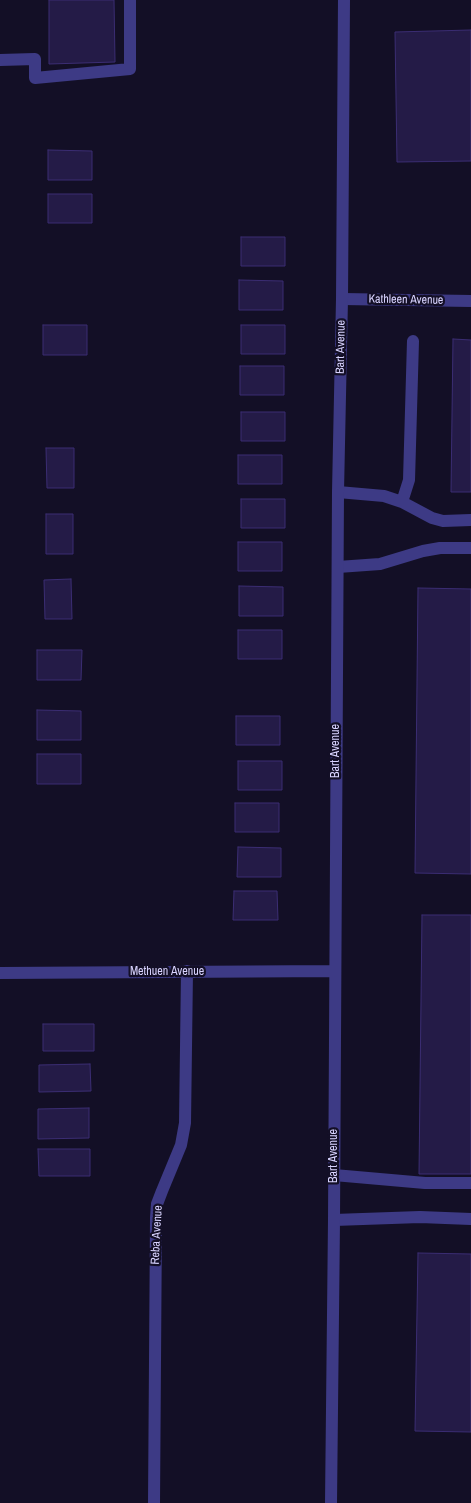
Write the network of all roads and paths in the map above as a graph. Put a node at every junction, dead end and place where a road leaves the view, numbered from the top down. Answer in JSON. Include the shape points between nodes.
{"nodes":[{"id":1,"x":130,"y":0,"type":"edge"},
{"id":2,"x":344,"y":0,"type":"edge"},
{"id":3,"x":0,"y":60,"type":"edge"},
{"id":4,"x":342,"y":299,"type":"junction"},
{"id":5,"x":471,"y":301,"type":"edge"},
{"id":6,"x":413,"y":341,"type":"dead end"},
{"id":7,"x":338,"y":492,"type":"junction"},
{"id":8,"x":402,"y":502,"type":"junction"},
{"id":9,"x":471,"y":520,"type":"edge"},
{"id":10,"x":471,"y":548,"type":"edge"},
{"id":11,"x":338,"y":567,"type":"junction"},
{"id":12,"x":334,"y":970,"type":"junction"},
{"id":13,"x":187,"y":971,"type":"junction"},
{"id":14,"x":0,"y":973,"type":"edge"},
{"id":15,"x":334,"y":1175,"type":"junction"},
{"id":16,"x":471,"y":1183,"type":"edge"},
{"id":17,"x":471,"y":1219,"type":"edge"},
{"id":18,"x":334,"y":1220,"type":"junction"},
{"id":19,"x":154,"y":1503,"type":"edge"},
{"id":20,"x":330,"y":1503,"type":"edge"}],
"edges":[{"from":1,"to":3,"type":"street","via":[[130,69],[35,78],[35,60]]},
{"from":2,"to":4,"type":"street","name":"Bart Avenue"},
{"from":4,"to":5,"type":"street","name":"Kathleen Avenue"},
{"from":4,"to":7,"type":"street","name":"Bart Avenue"},
{"from":6,"to":8,"type":"street","via":[[409,480]]},
{"from":7,"to":8,"type":"street","via":[[384,496]]},
{"from":7,"to":11,"type":"street","name":"Bart Avenue"},
{"from":8,"to":9,"type":"street","via":[[443,521]]},
{"from":10,"to":11,"type":"street","via":[[440,548],[380,564]]},
{"from":11,"to":12,"type":"street","name":"Bart Avenue"},
{"from":12,"to":13,"type":"street","name":"Methuen Avenue"},
{"from":12,"to":15,"type":"street","name":"Bart Avenue"},
{"from":13,"to":14,"type":"street","name":"Methuen Avenue"},
{"from":13,"to":19,"type":"street","name":"Reba Avenue","via":[[185,1123],[181,1145],[162,1191],[156,1218]]},
{"from":15,"to":16,"type":"street","via":[[425,1183]]},
{"from":15,"to":18,"type":"street","name":"Bart Avenue"},
{"from":17,"to":18,"type":"street"},
{"from":18,"to":20,"type":"street","name":"Bart Avenue"}]}
